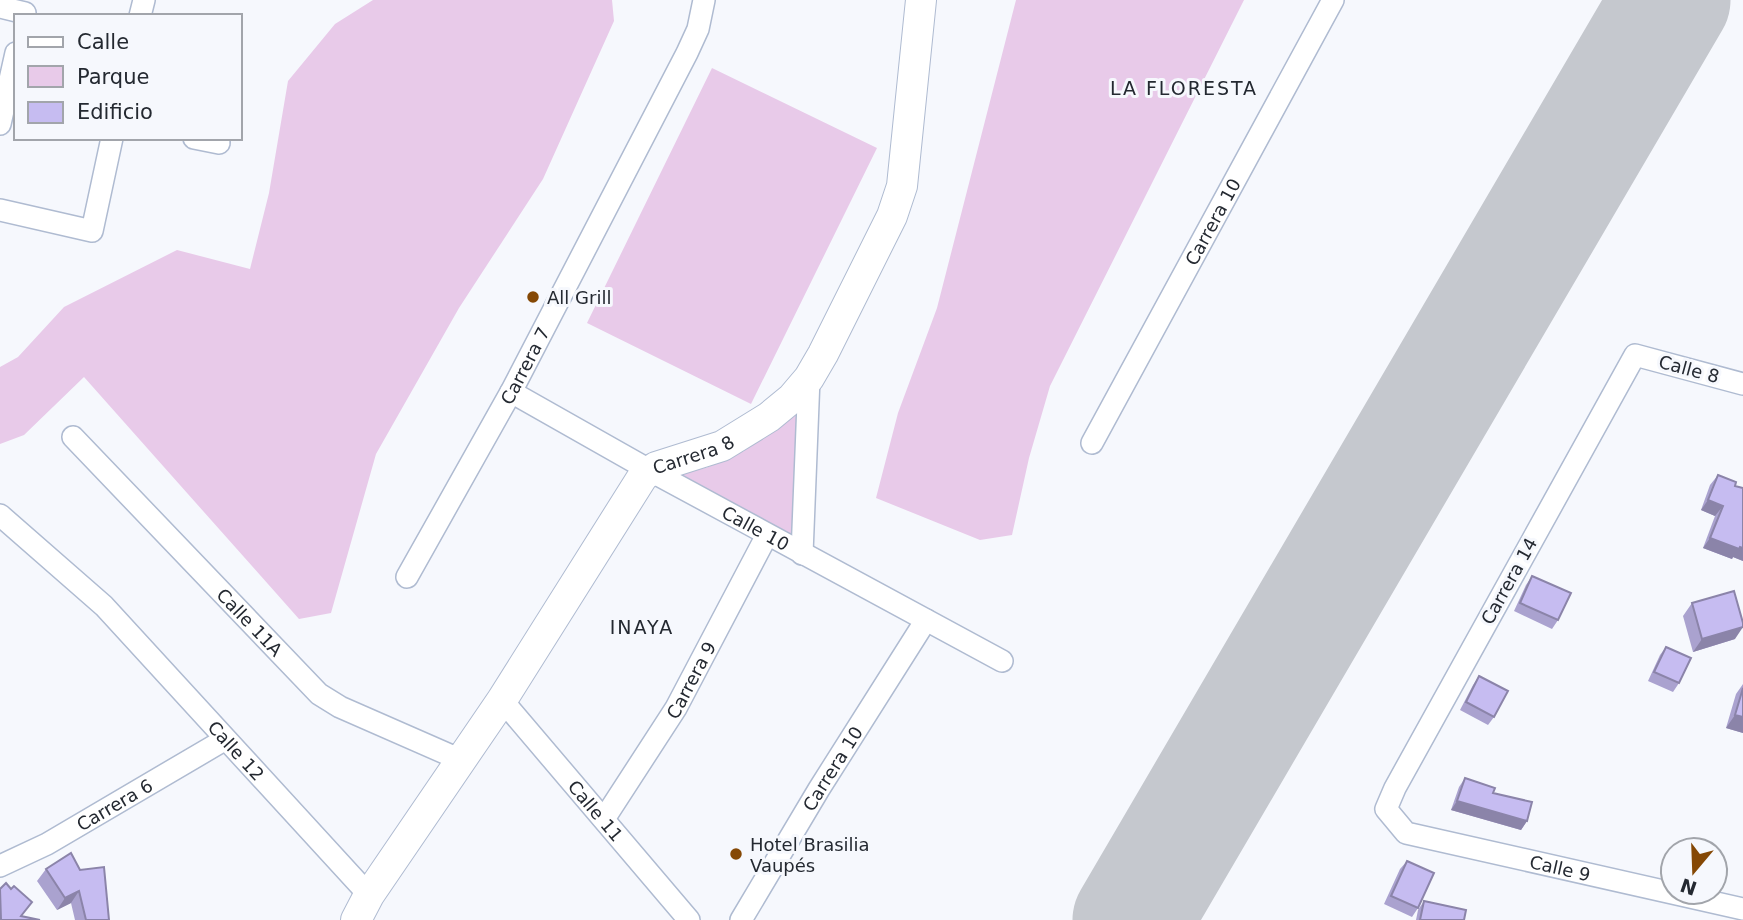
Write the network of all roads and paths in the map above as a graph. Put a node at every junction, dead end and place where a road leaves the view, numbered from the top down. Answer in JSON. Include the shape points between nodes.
{"nodes":[{"id":1,"x":704,"y":0,"type":"edge"},
{"id":2,"x":921,"y":0,"type":"edge"},
{"id":3,"x":1333,"y":0,"type":"edge"},
{"id":4,"x":0,"y":7,"type":"edge"},
{"id":5,"x":25,"y":9,"type":"edge"},
{"id":6,"x":14,"y":62,"type":"edge"},
{"id":7,"x":0,"y":124,"type":"edge"},
{"id":8,"x":112,"y":140,"type":"edge"},
{"id":9,"x":204,"y":140,"type":"edge"},
{"id":10,"x":219,"y":143,"type":"dead end"},
{"id":11,"x":0,"y":210,"type":"edge"},
{"id":12,"x":1635,"y":355,"type":"joint"},
{"id":13,"x":809,"y":378,"type":"junction"},
{"id":14,"x":1743,"y":384,"type":"edge"},
{"id":15,"x":511,"y":392,"type":"junction"},
{"id":16,"x":73,"y":437,"type":"dead end"},
{"id":17,"x":1092,"y":443,"type":"dead end"},
{"id":18,"x":649,"y":470,"type":"junction"},
{"id":19,"x":0,"y":514,"type":"edge"},
{"id":20,"x":766,"y":534,"type":"junction"},
{"id":21,"x":802,"y":554,"type":"junction"},
{"id":22,"x":407,"y":577,"type":"dead end"},
{"id":23,"x":926,"y":620,"type":"junction"},
{"id":24,"x":1002,"y":661,"type":"dead end"},
{"id":25,"x":502,"y":700,"type":"junction"},
{"id":26,"x":224,"y":740,"type":"junction"},
{"id":27,"x":461,"y":760,"type":"junction"},
{"id":28,"x":1386,"y":809,"type":"joint"},
{"id":29,"x":604,"y":819,"type":"junction"},
{"id":30,"x":0,"y":866,"type":"edge"},
{"id":31,"x":362,"y":907,"type":"edge"},
{"id":32,"x":1743,"y":909,"type":"edge"},
{"id":33,"x":689,"y":920,"type":"edge"},
{"id":34,"x":741,"y":920,"type":"edge"}],
"edges":[{"from":1,"to":15,"type":"street","name":"Carrera 7","via":[[693,41]]},
{"from":2,"to":13,"type":"street","name":"Carrera 8","via":[[900,194]]},
{"from":3,"to":17,"type":"street","name":"Carrera 10"},
{"from":4,"to":5,"type":"street"},
{"from":6,"to":7,"type":"street"},
{"from":8,"to":11,"type":"street","via":[[92,230]]},
{"from":9,"to":10,"type":"street"},
{"from":12,"to":14,"type":"street","name":"Calle 8"},
{"from":12,"to":28,"type":"street","name":"Carrera 14"},
{"from":13,"to":18,"type":"street","name":"Carrera 8","via":[[776,411],[740,436],[702,454]]},
{"from":13,"to":21,"type":"street"},
{"from":15,"to":18,"type":"street","name":"Calle 10"},
{"from":15,"to":22,"type":"street","name":"Carrera 7"},
{"from":16,"to":27,"type":"street","name":"Calle 11A","via":[[319,694]]},
{"from":18,"to":20,"type":"street","name":"Calle 10"},
{"from":18,"to":25,"type":"street","name":"Carrera 8"},
{"from":19,"to":26,"type":"street","name":"Calle 12","via":[[104,606]]},
{"from":20,"to":21,"type":"street","name":"Calle 10"},
{"from":20,"to":29,"type":"street","name":"Carrera 9","via":[[676,708]]},
{"from":21,"to":23,"type":"street","name":"Calle 10"},
{"from":23,"to":24,"type":"street","name":"Calle 10"},
{"from":23,"to":34,"type":"street","name":"Carrera 10"},
{"from":25,"to":27,"type":"street","name":"Carrera 8"},
{"from":25,"to":29,"type":"street","name":"Calle 11"},
{"from":26,"to":30,"type":"street","name":"Carrera 6","via":[[47,844]]},
{"from":26,"to":31,"type":"street","name":"Calle 12"},
{"from":27,"to":31,"type":"street","name":"Carrera 8"},
{"from":28,"to":32,"type":"street","name":"Calle 9","via":[[1406,833]]},
{"from":29,"to":33,"type":"street","name":"Calle 11"}]}
